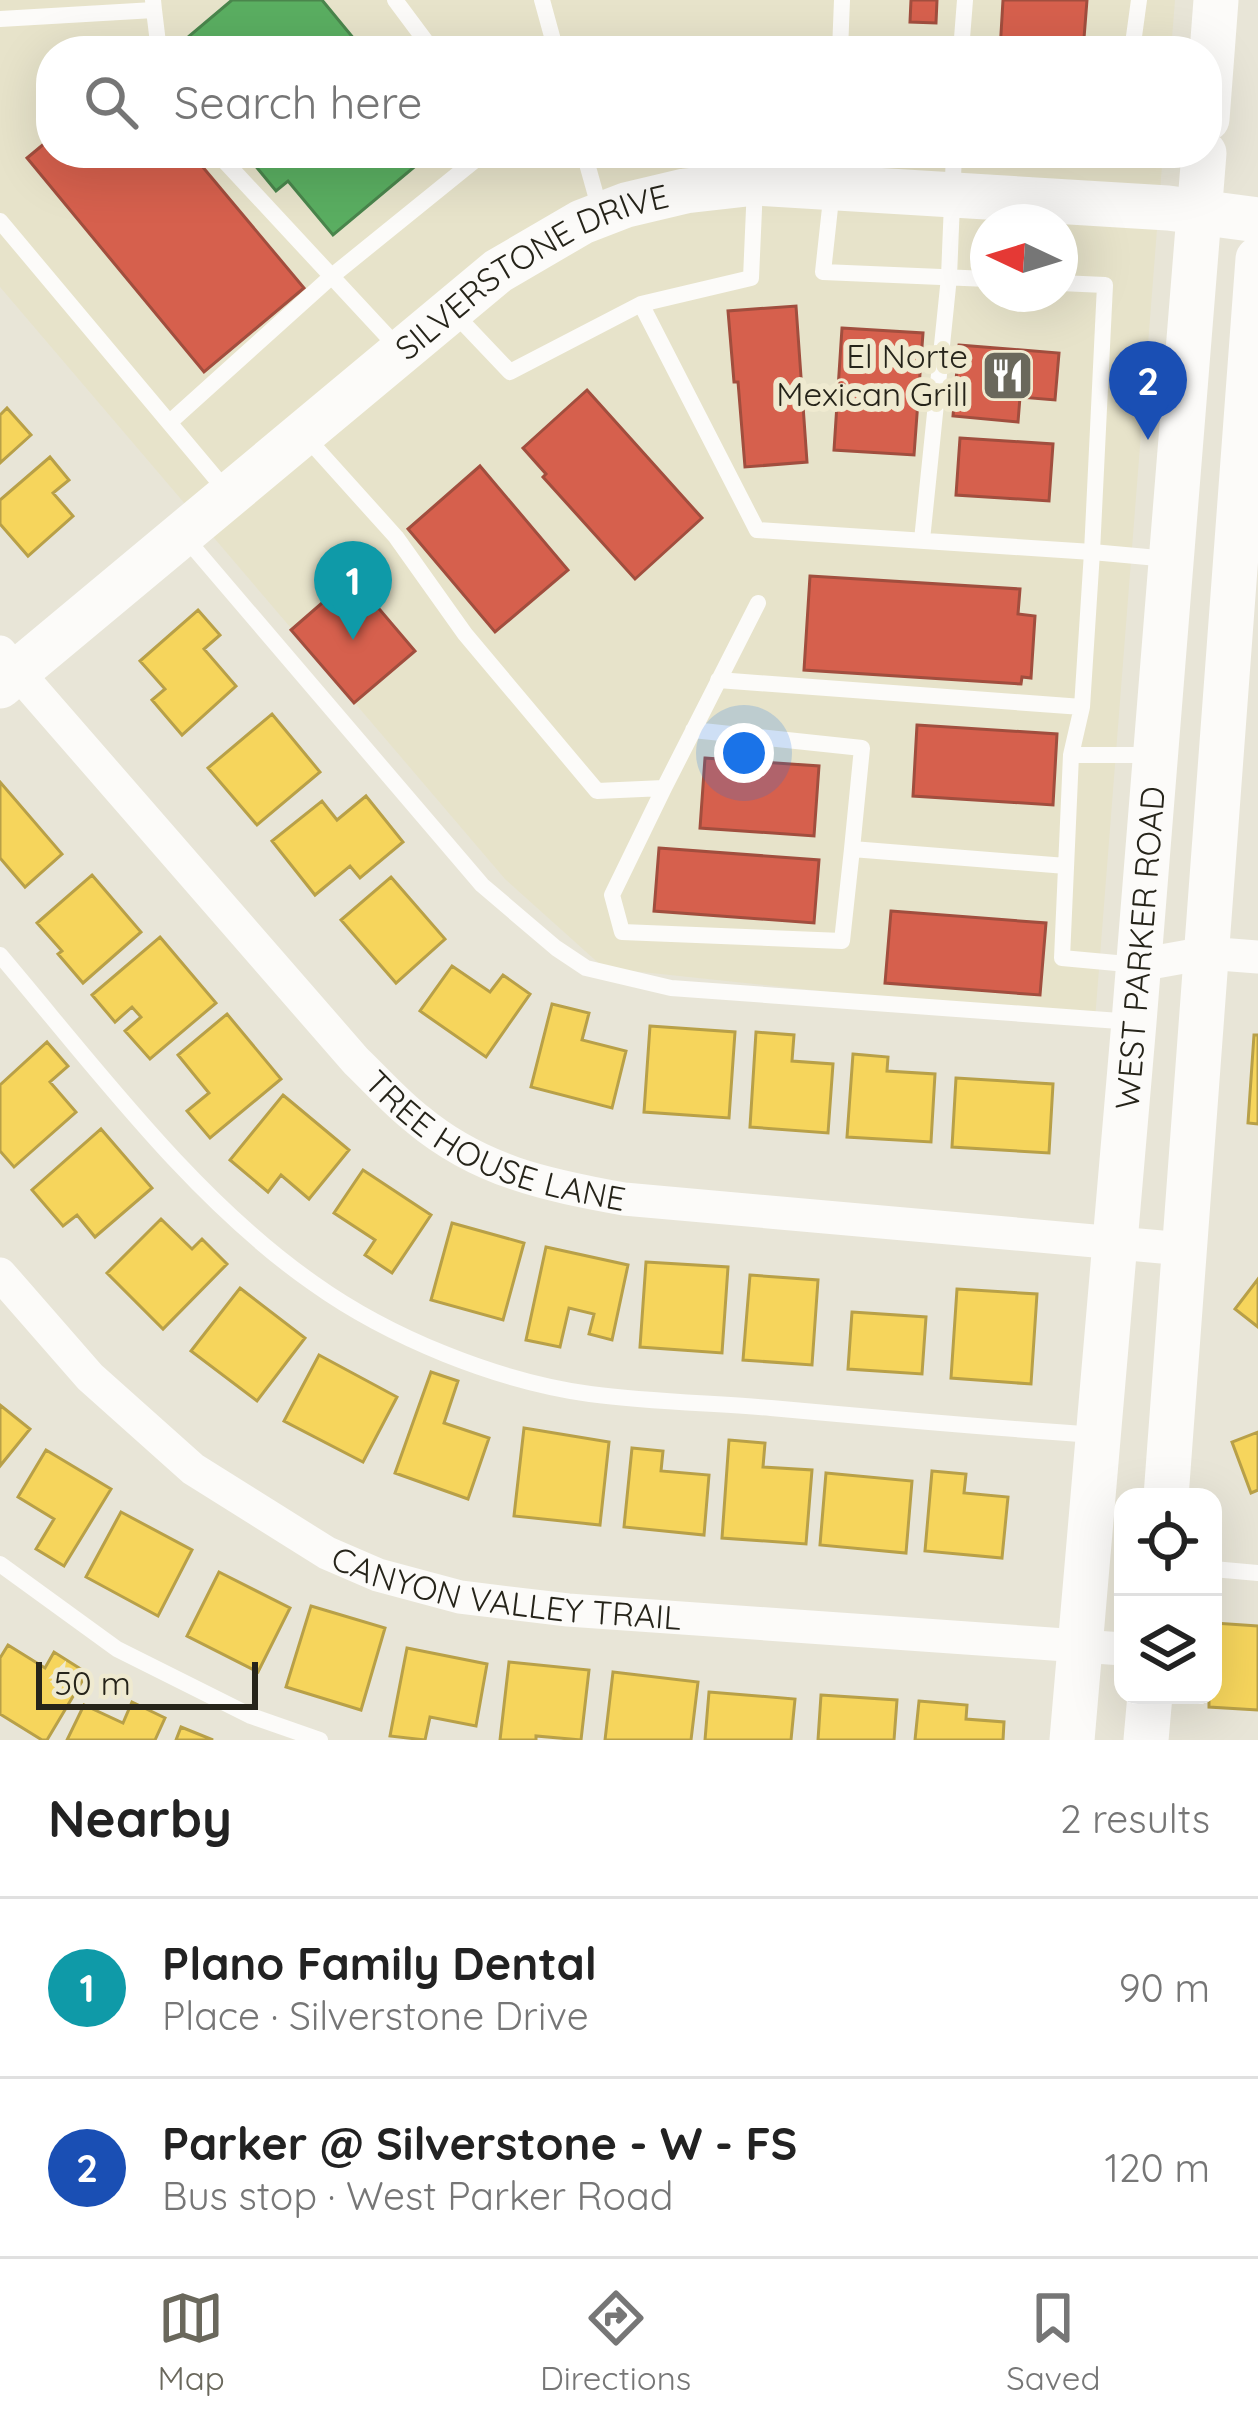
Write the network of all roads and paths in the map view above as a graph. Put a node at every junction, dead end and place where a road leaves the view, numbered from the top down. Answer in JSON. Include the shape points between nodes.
{"nodes":[{"id":1,"x":395,"y":0,"type":"edge"},
{"id":2,"x":542,"y":0,"type":"edge"},
{"id":3,"x":842,"y":0,"type":"edge"},
{"id":4,"x":964,"y":0,"type":"edge"},
{"id":5,"x":1139,"y":0,"type":"edge"},
{"id":6,"x":1216,"y":0,"type":"edge"},
{"id":7,"x":153,"y":5,"type":"edge"},
{"id":8,"x":0,"y":19,"type":"edge"},
{"id":9,"x":157,"y":36,"type":"edge"},
{"id":10,"x":422,"y":36,"type":"edge"},
{"id":11,"x":552,"y":36,"type":"edge"},
{"id":12,"x":841,"y":36,"type":"edge"},
{"id":13,"x":962,"y":36,"type":"edge"},
{"id":14,"x":1134,"y":36,"type":"edge"},
{"id":15,"x":1213,"y":36,"type":"edge"},
{"id":16,"x":231,"y":168,"type":"edge"},
{"id":17,"x":465,"y":168,"type":"edge"},
{"id":18,"x":588,"y":168,"type":"edge"},
{"id":19,"x":1203,"y":168,"type":"edge"},
{"id":20,"x":834,"y":171,"type":"edge"},
{"id":21,"x":953,"y":175,"type":"edge"},
{"id":22,"x":756,"y":183,"type":"junction"},
{"id":23,"x":1200,"y":212,"type":"junction"},
{"id":24,"x":601,"y":215,"type":"junction"},
{"id":25,"x":1258,"y":220,"type":"edge"},
{"id":26,"x":0,"y":221,"type":"edge"},
{"id":27,"x":1258,"y":259,"type":"edge"},
{"id":28,"x":332,"y":276,"type":"junction"},
{"id":29,"x":949,"y":278,"type":"junction"},
{"id":30,"x":970,"y":279,"type":"edge"},
{"id":31,"x":1078,"y":284,"type":"edge"},
{"id":32,"x":641,"y":304,"type":"junction"},
{"id":33,"x":451,"y":311,"type":"junction"},
{"id":34,"x":401,"y":352,"type":"junction"},
{"id":35,"x":170,"y":422,"type":"junction"},
{"id":36,"x":303,"y":433,"type":"junction"},
{"id":37,"x":230,"y":495,"type":"junction"},
{"id":38,"x":182,"y":534,"type":"junction"},
{"id":39,"x":922,"y":540,"type":"junction"},
{"id":40,"x":1092,"y":552,"type":"junction"},
{"id":41,"x":1172,"y":560,"type":"junction"},
{"id":42,"x":1246,"y":567,"type":"edge"},
{"id":43,"x":758,"y":603,"type":"dead end"},
{"id":44,"x":6,"y":670,"type":"edge"},
{"id":45,"x":718,"y":680,"type":"junction"},
{"id":46,"x":1082,"y":707,"type":"junction"},
{"id":47,"x":693,"y":730,"type":"junction"},
{"id":48,"x":1156,"y":754,"type":"junction"},
{"id":49,"x":1071,"y":755,"type":"junction"},
{"id":50,"x":660,"y":795,"type":"junction"},
{"id":51,"x":852,"y":849,"type":"junction"},
{"id":52,"x":1066,"y":866,"type":"junction"},
{"id":53,"x":1206,"y":953,"type":"junction"},
{"id":54,"x":0,"y":955,"type":"edge"},
{"id":55,"x":1258,"y":957,"type":"edge"},
{"id":56,"x":1139,"y":965,"type":"junction"},
{"id":57,"x":1134,"y":1022,"type":"junction"},
{"id":58,"x":1116,"y":1242,"type":"junction"},
{"id":59,"x":1184,"y":1249,"type":"junction"},
{"id":60,"x":0,"y":1274,"type":"edge"},
{"id":61,"x":1098,"y":1435,"type":"junction"},
{"id":62,"x":1167,"y":1488,"type":"edge"},
{"id":63,"x":0,"y":1564,"type":"edge"},
{"id":64,"x":1222,"y":1570,"type":"edge"},
{"id":65,"x":1258,"y":1573,"type":"edge"},
{"id":66,"x":1101,"y":1648,"type":"edge"},
{"id":67,"x":1149,"y":1704,"type":"edge"},
{"id":68,"x":320,"y":1740,"type":"edge"},
{"id":69,"x":1072,"y":1740,"type":"edge"},
{"id":70,"x":1146,"y":1740,"type":"edge"}],
"edges":[{"from":1,"to":10,"type":"lane"},
{"from":2,"to":11,"type":"lane"},
{"from":3,"to":12,"type":"lane"},
{"from":4,"to":13,"type":"lane"},
{"from":5,"to":14,"type":"lane"},
{"from":6,"to":15,"type":"main road"},
{"from":7,"to":8,"type":"lane"},
{"from":7,"to":9,"type":"lane"},
{"from":16,"to":28,"type":"lane"},
{"from":17,"to":28,"type":"lane"},
{"from":18,"to":24,"type":"lane"},
{"from":19,"to":23,"type":"main road","name":"WEST PARKER ROAD"},
{"from":20,"to":21,"type":"main road","name":"SILVERSTONE DRIVE"},
{"from":20,"to":22,"type":"main road","name":"SILVERSTONE DRIVE"},
{"from":20,"to":29,"type":"lane","via":[[824,272]]},
{"from":21,"to":23,"type":"main road","name":"SILVERSTONE DRIVE"},
{"from":21,"to":29,"type":"lane"},
{"from":22,"to":24,"type":"main road","name":"SILVERSTONE DRIVE","via":[[685,191]]},
{"from":22,"to":32,"type":"lane","via":[[751,278]]},
{"from":23,"to":25,"type":"main road","name":"SILVERSTONE DRIVE"},
{"from":23,"to":41,"type":"main road","name":"WEST PARKER ROAD"},
{"from":24,"to":33,"type":"main road","name":"SILVERSTONE DRIVE","via":[[538,245]]},
{"from":26,"to":35,"type":"lane"},
{"from":27,"to":42,"type":"main road","name":"WEST PARKER ROAD"},
{"from":28,"to":34,"type":"lane"},
{"from":28,"to":35,"type":"lane"},
{"from":29,"to":30,"type":"lane"},
{"from":29,"to":39,"type":"lane"},
{"from":31,"to":40,"type":"lane","via":[[1106,285]]},
{"from":32,"to":33,"type":"lane","via":[[510,372]]},
{"from":32,"to":39,"type":"lane","via":[[757,530]]},
{"from":33,"to":34,"type":"main road","name":"SILVERSTONE DRIVE"},
{"from":34,"to":36,"type":"main road","name":"SILVERSTONE DRIVE"},
{"from":35,"to":37,"type":"lane"},
{"from":36,"to":37,"type":"main road","name":"SILVERSTONE DRIVE"},
{"from":36,"to":50,"type":"lane","via":[[597,791],[664,788]]},
{"from":37,"to":38,"type":"main road","name":"SILVERSTONE DRIVE"},
{"from":38,"to":44,"type":"main road","name":"SILVERSTONE DRIVE"},
{"from":38,"to":57,"type":"lane","via":[[482,885],[586,968],[671,988]]},
{"from":39,"to":40,"type":"lane"},
{"from":40,"to":41,"type":"lane"},
{"from":40,"to":46,"type":"lane"},
{"from":41,"to":42,"type":"main road"},
{"from":41,"to":48,"type":"main road","name":"WEST PARKER ROAD"},
{"from":42,"to":53,"type":"main road","name":"WEST PARKER ROAD"},
{"from":43,"to":45,"type":"lane"},
{"from":44,"to":58,"type":"street","name":"TREE HOUSE LANE","via":[[356,1061],[418,1120],[476,1159],[544,1184],[623,1198]]},
{"from":45,"to":46,"type":"lane"},
{"from":45,"to":47,"type":"lane"},
{"from":46,"to":49,"type":"lane"},
{"from":47,"to":50,"type":"lane"},
{"from":47,"to":51,"type":"lane","via":[[862,748]]},
{"from":48,"to":49,"type":"lane"},
{"from":48,"to":56,"type":"main road","name":"WEST PARKER ROAD"},
{"from":49,"to":52,"type":"lane"},
{"from":50,"to":51,"type":"lane","via":[[612,895],[622,932],[842,941]]},
{"from":51,"to":52,"type":"lane"},
{"from":52,"to":56,"type":"lane","via":[[1062,958]]},
{"from":53,"to":55,"type":"street"},
{"from":53,"to":56,"type":"street"},
{"from":53,"to":59,"type":"main road","name":"WEST PARKER ROAD"},
{"from":54,"to":61,"type":"lane","via":[[243,1228],[315,1285],[435,1349],[584,1393]]},
{"from":56,"to":57,"type":"main road","name":"WEST PARKER ROAD"},
{"from":57,"to":58,"type":"main road","name":"WEST PARKER ROAD"},
{"from":58,"to":59,"type":"street","name":"TREE HOUSE LANE"},
{"from":58,"to":61,"type":"main road","name":"WEST PARKER ROAD"},
{"from":59,"to":62,"type":"main road","name":"WEST PARKER ROAD"},
{"from":60,"to":66,"type":"street","name":"CANYON VALLEY TRAIL","via":[[90,1377],[194,1469],[378,1576],[460,1598],[568,1610]]},
{"from":61,"to":66,"type":"main road","name":"WEST PARKER ROAD"},
{"from":63,"to":68,"type":"lane","via":[[117,1648],[251,1716]]},
{"from":64,"to":65,"type":"lane"},
{"from":66,"to":69,"type":"main road","name":"WEST PARKER ROAD"},
{"from":67,"to":70,"type":"main road"}]}
